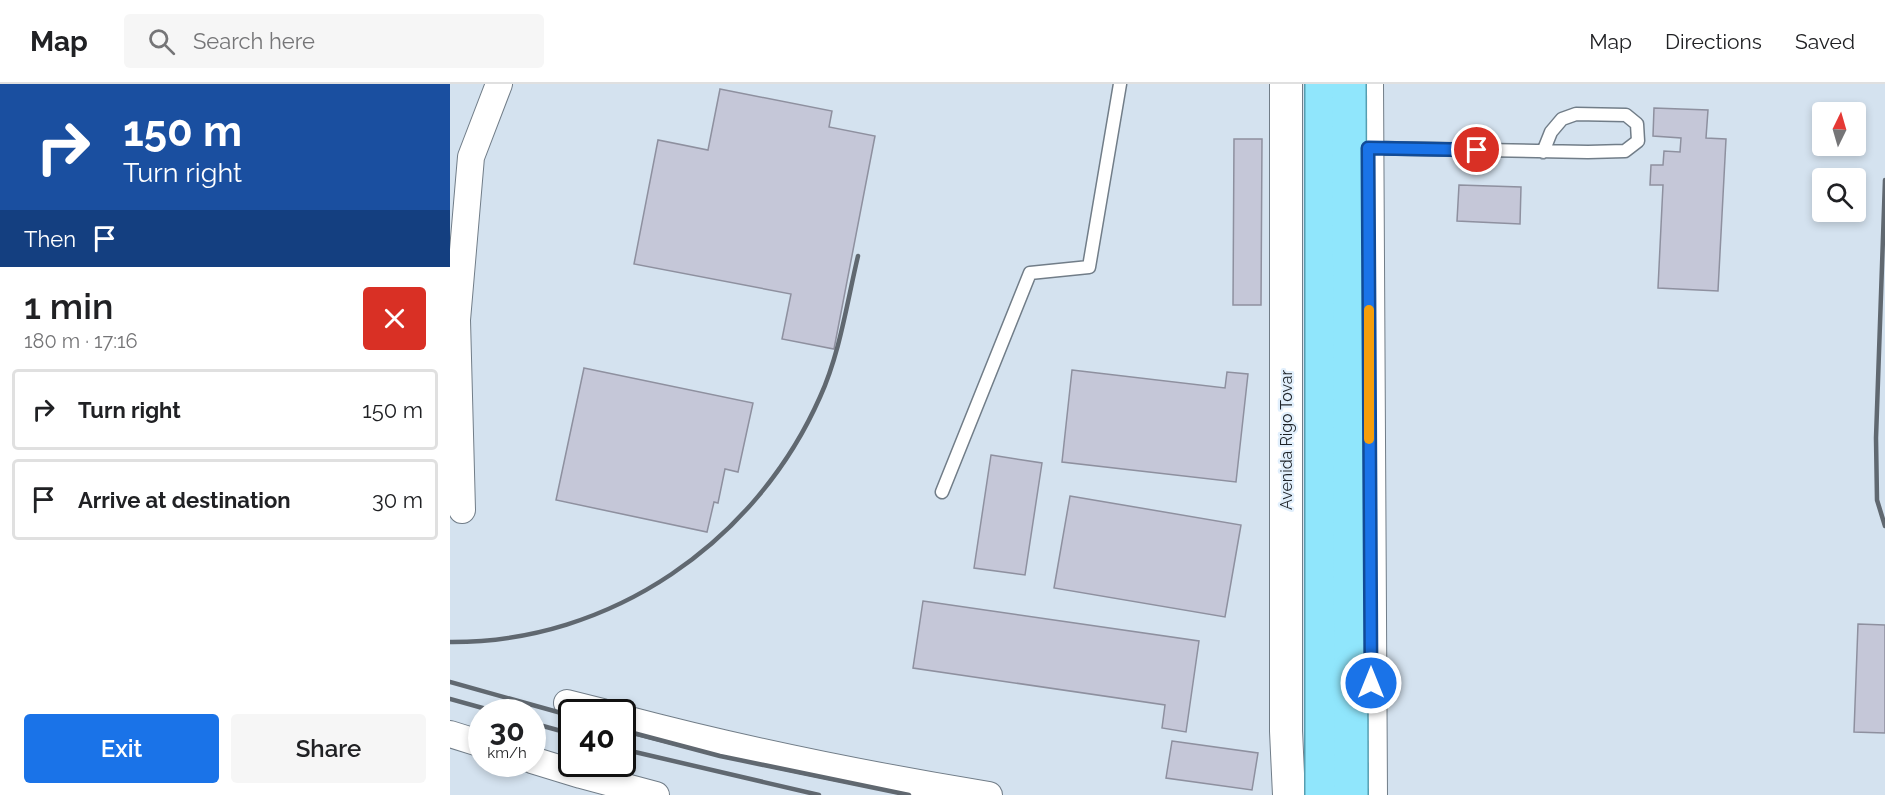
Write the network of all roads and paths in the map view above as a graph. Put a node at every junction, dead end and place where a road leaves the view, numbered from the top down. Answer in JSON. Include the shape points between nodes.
{"nodes":[{"id":1,"x":499,"y":84,"type":"edge"},
{"id":2,"x":1120,"y":84,"type":"edge"},
{"id":3,"x":1286,"y":84,"type":"edge"},
{"id":4,"x":1322,"y":84,"type":"edge"},
{"id":5,"x":1349,"y":84,"type":"edge"},
{"id":6,"x":1368,"y":84,"type":"edge"},
{"id":7,"x":1368,"y":148,"type":"junction"},
{"id":8,"x":1543,"y":152,"type":"junction"},
{"id":9,"x":942,"y":492,"type":"dead end"},
{"id":10,"x":462,"y":510,"type":"dead end"},
{"id":11,"x":636,"y":722,"type":"edge"},
{"id":12,"x":1371,"y":730,"type":"junction"},
{"id":13,"x":1286,"y":731,"type":"junction"},
{"id":14,"x":450,"y":734,"type":"edge"},
{"id":15,"x":468,"y":740,"type":"edge"},
{"id":16,"x":546,"y":765,"type":"edge"},
{"id":17,"x":656,"y":795,"type":"edge"},
{"id":18,"x":989,"y":795,"type":"edge"},
{"id":19,"x":1289,"y":795,"type":"edge"},
{"id":20,"x":1322,"y":795,"type":"edge"},
{"id":21,"x":1351,"y":795,"type":"edge"},
{"id":22,"x":1371,"y":795,"type":"edge"}],
"edges":[{"from":1,"to":10,"type":"street","via":[[471,157],[458,308]]},
{"from":2,"to":9,"type":"lane","via":[[1089,267],[1030,273]]},
{"from":3,"to":13,"type":"street","name":"Avenida Rigo Tovar"},
{"from":4,"to":20,"type":"highway","bridge":true},
{"from":5,"to":21,"type":"highway","bridge":true},
{"from":6,"to":7,"type":"street"},
{"from":7,"to":8,"type":"lane"},
{"from":7,"to":12,"type":"street"},
{"from":8,"to":8,"type":"lane","via":[[1625,151],[1638,141],[1637,124],[1626,115],[1576,114],[1562,120],[1551,132]]},
{"from":11,"to":18,"type":"street","via":[[865,773]]},
{"from":12,"to":13,"type":"street","via":[[1361,769],[1338,780],[1324,780],[1302,768]]},
{"from":12,"to":22,"type":"street"},
{"from":13,"to":19,"type":"street","name":"Avenida Rigo Tovar"},
{"from":14,"to":15,"type":"street"},
{"from":16,"to":17,"type":"street"}]}
